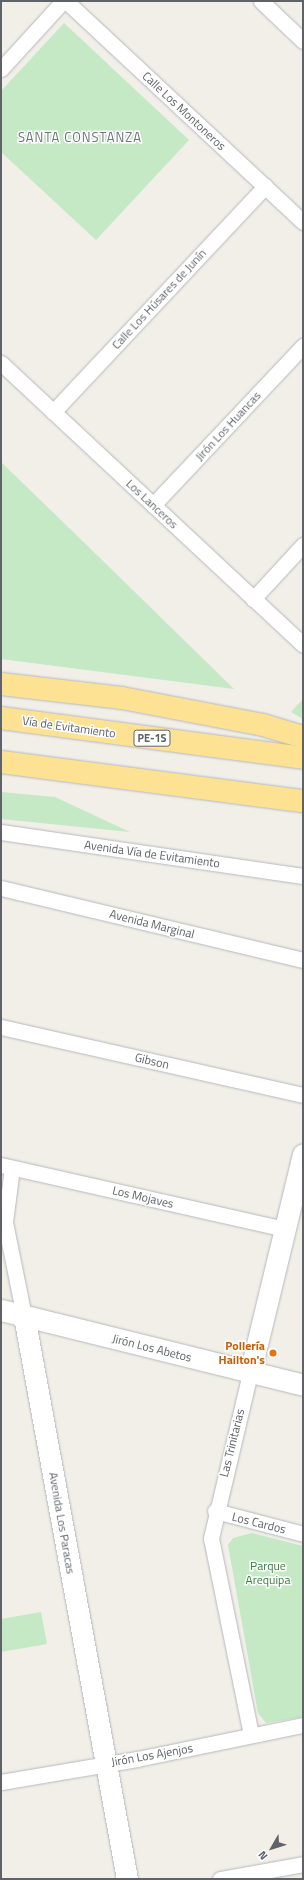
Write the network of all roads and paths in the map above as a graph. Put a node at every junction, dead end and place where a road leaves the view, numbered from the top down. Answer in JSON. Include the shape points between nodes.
{"nodes":[{"id":1,"x":64,"y":1,"type":"edge"},
{"id":2,"x":261,"y":1,"type":"edge"},
{"id":3,"x":303,"y":41,"type":"edge"},
{"id":4,"x":1,"y":69,"type":"edge"},
{"id":5,"x":265,"y":186,"type":"junction"},
{"id":6,"x":303,"y":222,"type":"edge"},
{"id":7,"x":303,"y":346,"type":"edge"},
{"id":8,"x":1,"y":363,"type":"edge"},
{"id":9,"x":53,"y":412,"type":"junction"},
{"id":10,"x":153,"y":506,"type":"junction"},
{"id":11,"x":303,"y":545,"type":"edge"},
{"id":12,"x":253,"y":599,"type":"junction"},
{"id":13,"x":303,"y":645,"type":"edge"},
{"id":14,"x":1,"y":684,"type":"edge"},
{"id":15,"x":1,"y":718,"type":"edge"},
{"id":16,"x":303,"y":737,"type":"edge"},
{"id":17,"x":303,"y":758,"type":"edge"},
{"id":18,"x":1,"y":762,"type":"edge"},
{"id":19,"x":303,"y":801,"type":"edge"},
{"id":20,"x":1,"y":832,"type":"edge"},
{"id":21,"x":303,"y":876,"type":"edge"},
{"id":22,"x":1,"y":888,"type":"edge"},
{"id":23,"x":303,"y":960,"type":"edge"},
{"id":24,"x":1,"y":1027,"type":"edge"},
{"id":25,"x":303,"y":1095,"type":"edge"},
{"id":26,"x":303,"y":1154,"type":"edge"},
{"id":27,"x":6,"y":1166,"type":"edge"},
{"id":28,"x":285,"y":1229,"type":"junction"},
{"id":29,"x":1,"y":1310,"type":"edge"},
{"id":30,"x":24,"y":1316,"type":"junction"},
{"id":31,"x":250,"y":1373,"type":"junction"},
{"id":32,"x":303,"y":1385,"type":"edge"},
{"id":33,"x":215,"y":1511,"type":"junction"},
{"id":34,"x":303,"y":1534,"type":"edge"},
{"id":35,"x":303,"y":1725,"type":"edge"},
{"id":36,"x":251,"y":1735,"type":"junction"},
{"id":37,"x":106,"y":1763,"type":"junction"},
{"id":38,"x":1,"y":1782,"type":"edge"},
{"id":39,"x":303,"y":1864,"type":"edge"},
{"id":40,"x":127,"y":1879,"type":"edge"},
{"id":41,"x":220,"y":1879,"type":"edge"}],
"edges":[{"from":1,"to":4,"type":"street"},
{"from":1,"to":5,"type":"street","name":"Calle Los Montoneros"},
{"from":2,"to":3,"type":"street"},
{"from":5,"to":6,"type":"street","name":"Calle Los Montoneros"},
{"from":5,"to":9,"type":"street","name":"Calle Los Húsares de Junín"},
{"from":7,"to":10,"type":"street","name":"Jirón Los Huancas"},
{"from":8,"to":9,"type":"street","name":"Los Lanceros"},
{"from":9,"to":10,"type":"street","name":"Los Lanceros"},
{"from":10,"to":12,"type":"street","name":"Los Lanceros"},
{"from":11,"to":12,"type":"street"},
{"from":12,"to":13,"type":"street","name":"Los Lanceros"},
{"from":14,"to":16,"type":"highway","via":[[122,698],[263,725]]},
{"from":15,"to":17,"type":"highway","name":"Vía de Evitamiento","number":"PE-1S"},
{"from":18,"to":19,"type":"highway"},
{"from":20,"to":21,"type":"street","name":"Avenida Vía de Evitamiento"},
{"from":22,"to":23,"type":"street","name":"Avenida Marginal"},
{"from":24,"to":25,"type":"street","name":"Gibson"},
{"from":26,"to":28,"type":"street","name":"Las Trinitarias"},
{"from":27,"to":28,"type":"street","name":"Los Mojaves"},
{"from":27,"to":30,"type":"street","name":"Avenida Los Paracas","via":[[5,1222]]},
{"from":28,"to":31,"type":"street","name":"Las Trinitarias"},
{"from":29,"to":30,"type":"street","name":"Jirón Los Abetos"},
{"from":30,"to":31,"type":"street","name":"Jirón Los Abetos"},
{"from":30,"to":37,"type":"street","name":"Avenida Los Paracas"},
{"from":31,"to":32,"type":"street","name":"Jirón Los Abetos"},
{"from":31,"to":33,"type":"street","name":"Las Trinitarias"},
{"from":33,"to":34,"type":"street","name":"Los Cardos"},
{"from":33,"to":36,"type":"street","name":"Las Trinitarias","via":[[211,1538]]},
{"from":35,"to":36,"type":"street","name":"Jirón Los Ajenjos"},
{"from":36,"to":37,"type":"street","name":"Jirón Los Ajenjos"},
{"from":37,"to":38,"type":"street","name":"Jirón Los Ajenjos"},
{"from":37,"to":40,"type":"street","name":"Avenida Los Paracas"},
{"from":39,"to":41,"type":"street"}]}
